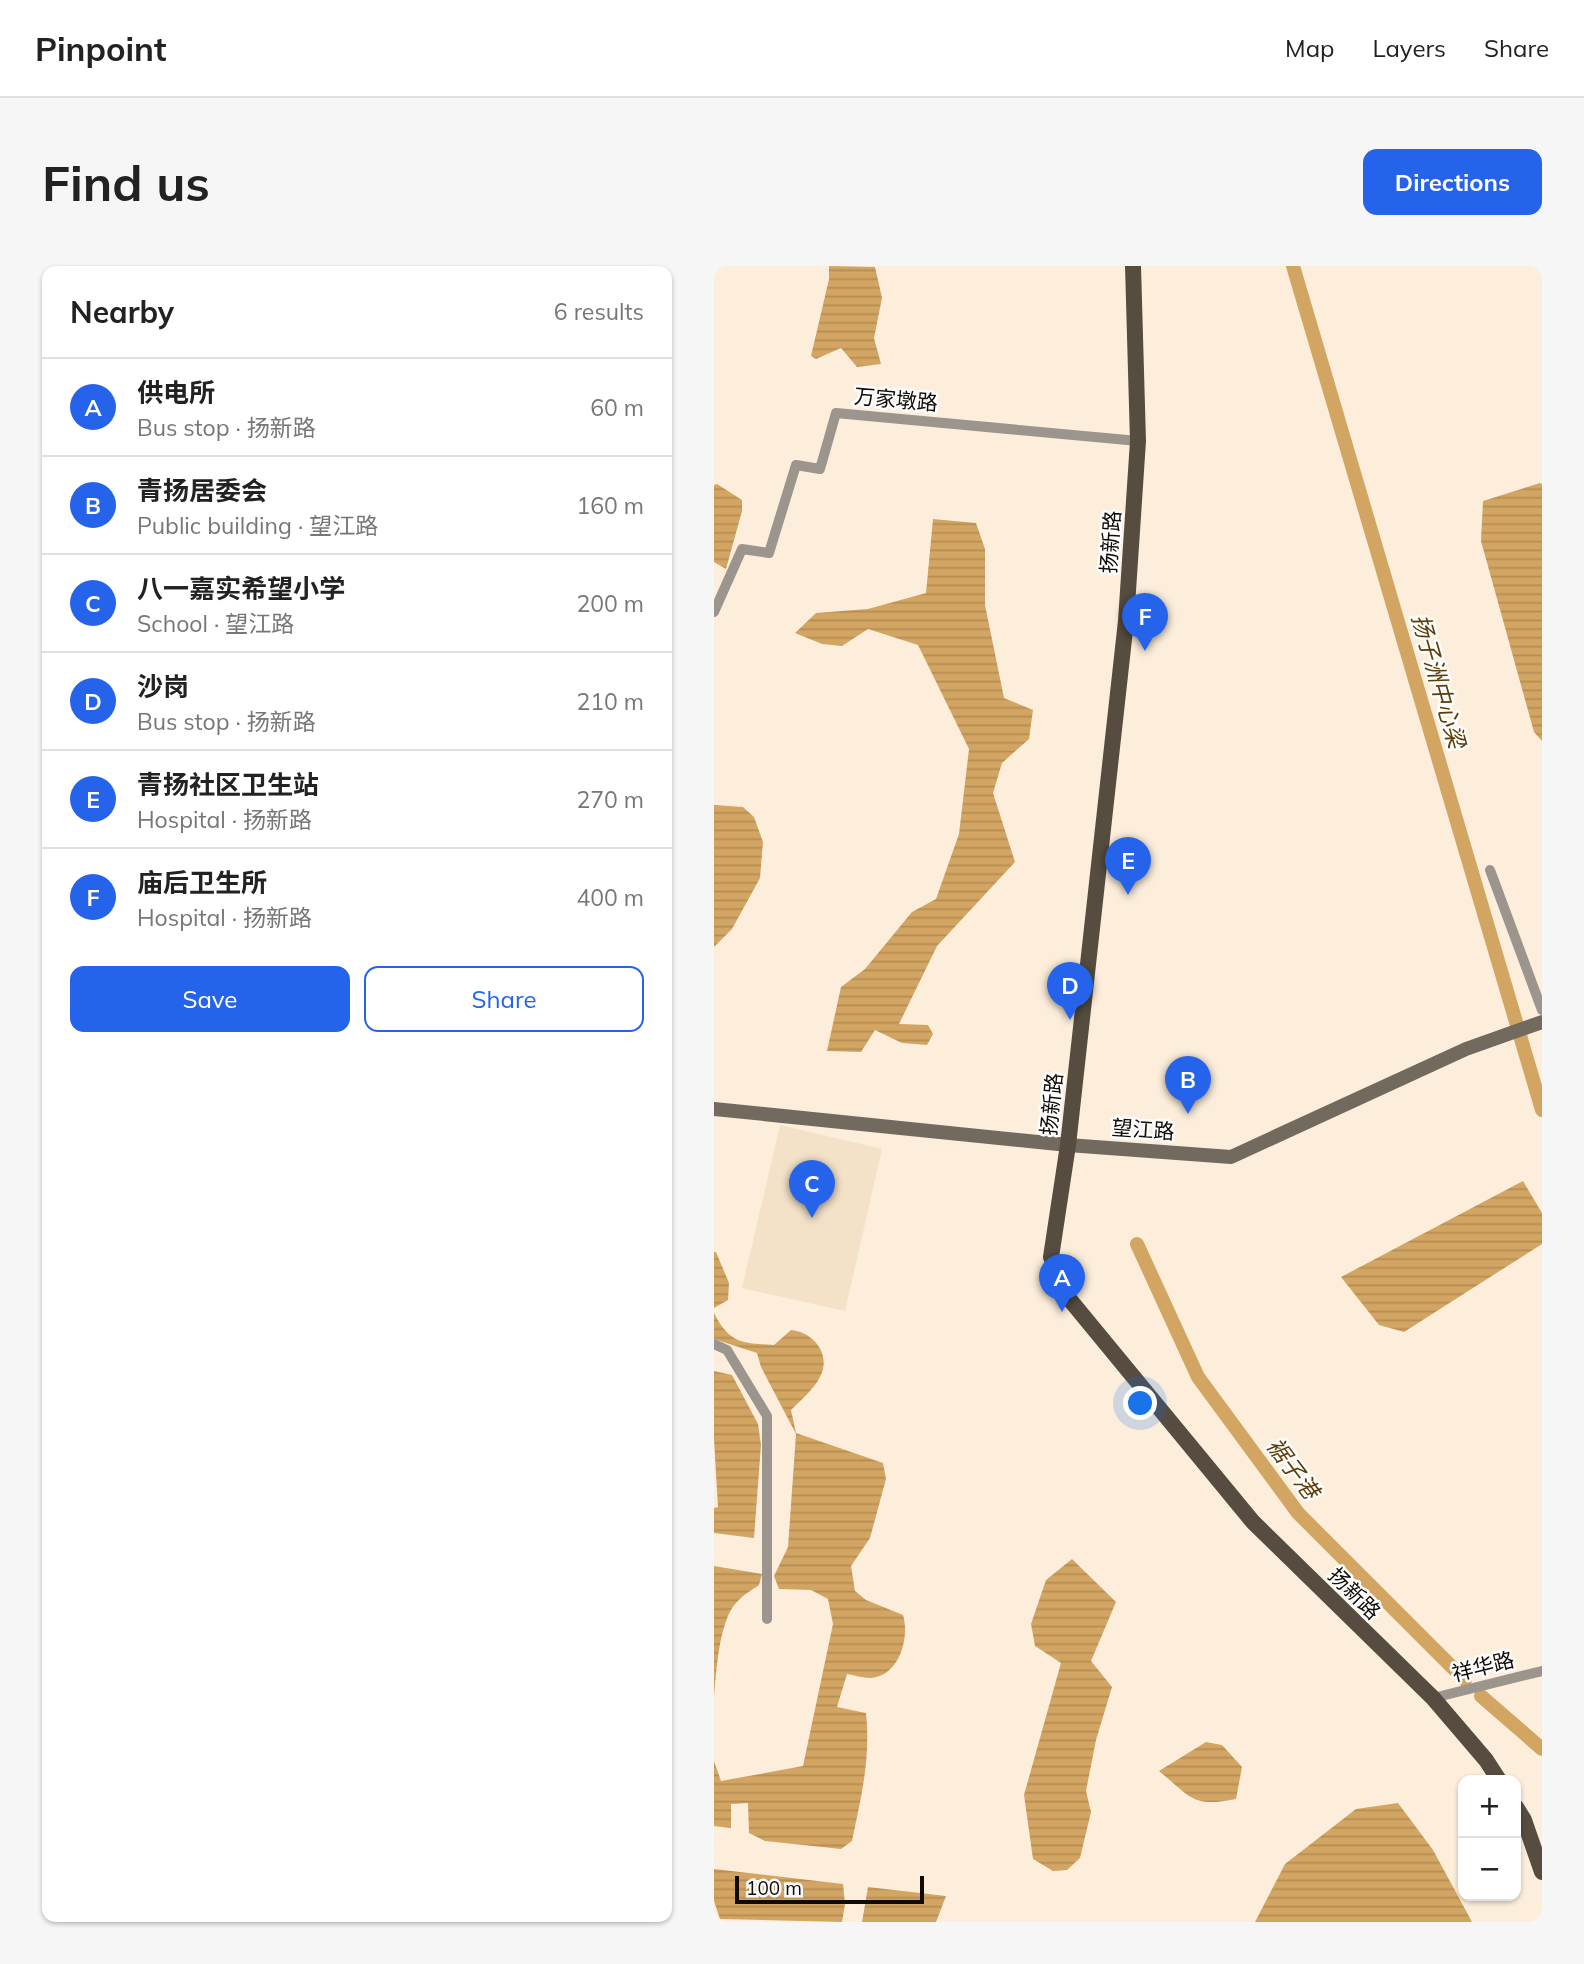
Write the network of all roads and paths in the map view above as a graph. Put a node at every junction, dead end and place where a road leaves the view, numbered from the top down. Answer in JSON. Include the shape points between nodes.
{"nodes":[{"id":1,"x":1133,"y":266,"type":"edge"},
{"id":2,"x":1138,"y":441,"type":"junction"},
{"id":3,"x":714,"y":611,"type":"edge"},
{"id":4,"x":1490,"y":870,"type":"dead end"},
{"id":5,"x":1542,"y":1010,"type":"edge"},
{"id":6,"x":1537,"y":1024,"type":"edge"},
{"id":7,"x":714,"y":1109,"type":"edge"},
{"id":8,"x":1068,"y":1145,"type":"junction"},
{"id":9,"x":714,"y":1344,"type":"edge"},
{"id":10,"x":767,"y":1619,"type":"dead end"},
{"id":11,"x":1542,"y":1671,"type":"edge"},
{"id":12,"x":1433,"y":1698,"type":"junction"},
{"id":13,"x":1496,"y":1775,"type":"edge"},
{"id":14,"x":1521,"y":1815,"type":"edge"},
{"id":15,"x":1542,"y":1872,"type":"edge"}],
"edges":[{"from":1,"to":2,"type":"main road","name":"扬新路"},
{"from":2,"to":3,"type":"street","name":"万家墩路","via":[[836,413],[820,469],[796,465],[769,553],[742,549]]},
{"from":2,"to":8,"type":"main road","name":"扬新路","via":[[1126,621]]},
{"from":4,"to":5,"type":"street"},
{"from":6,"to":8,"type":"street","name":"望江路","via":[[1466,1049],[1231,1157]]},
{"from":7,"to":8,"type":"street","name":"望江路"},
{"from":8,"to":12,"type":"main road","name":"扬新路","via":[[1051,1257],[1066,1295],[1253,1522]]},
{"from":9,"to":10,"type":"street","via":[[727,1350],[766,1416]]},
{"from":11,"to":12,"type":"street","name":"祥华路"},
{"from":12,"to":13,"type":"main road","name":"扬新路"},
{"from":14,"to":15,"type":"main road"}]}
